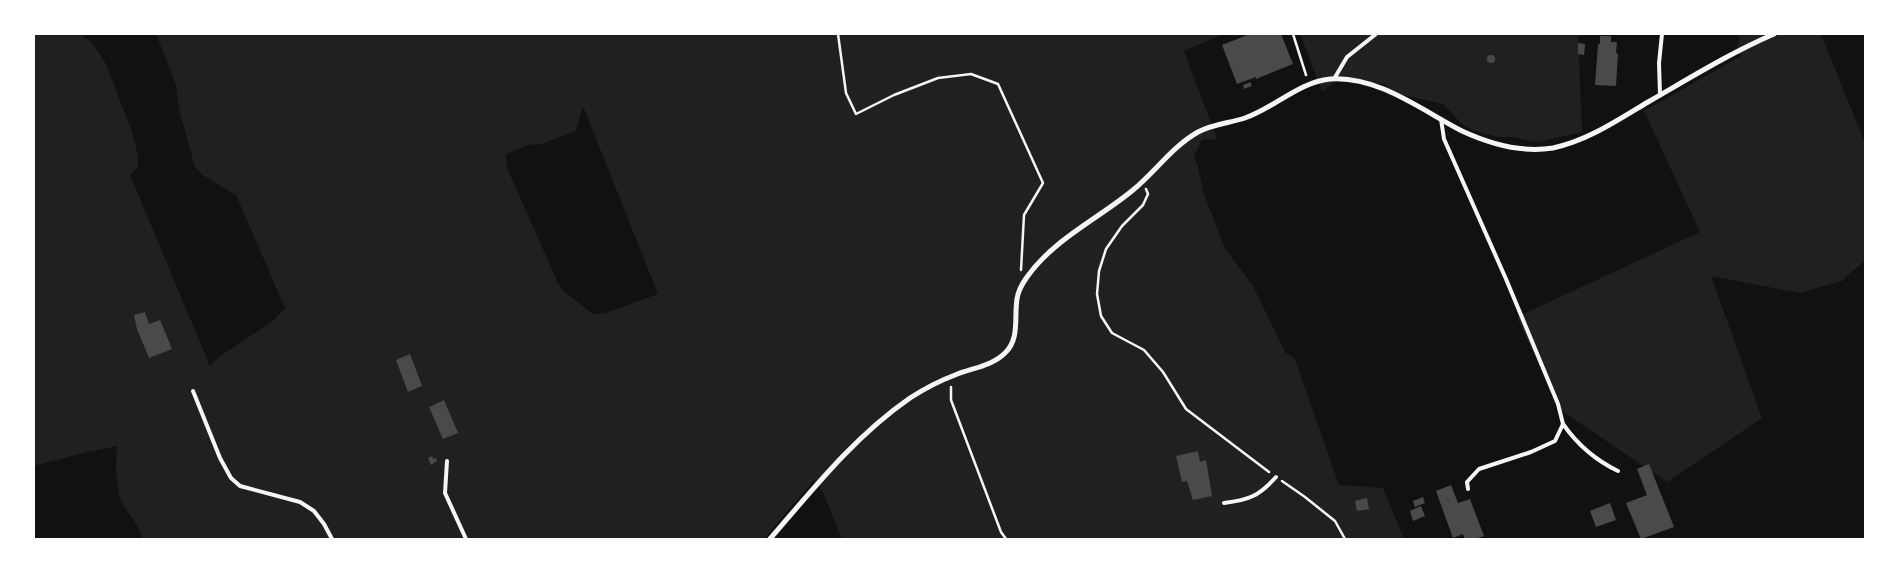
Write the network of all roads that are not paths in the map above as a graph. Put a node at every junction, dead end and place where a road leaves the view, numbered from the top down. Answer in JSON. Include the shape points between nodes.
{"nodes":[{"id":1,"x":1376,"y":34,"type":"edge"},
{"id":2,"x":1662,"y":34,"type":"edge"},
{"id":3,"x":1774,"y":34,"type":"edge"},
{"id":4,"x":1334,"y":79,"type":"junction"},
{"id":5,"x":1660,"y":95,"type":"junction"},
{"id":6,"x":1441,"y":119,"type":"junction"},
{"id":7,"x":193,"y":391,"type":"dead end"},
{"id":8,"x":1563,"y":424,"type":"junction"},
{"id":9,"x":447,"y":461,"type":"dead end"},
{"id":10,"x":1618,"y":471,"type":"dead end"},
{"id":11,"x":1276,"y":477,"type":"road end"},
{"id":12,"x":1468,"y":489,"type":"dead end"},
{"id":13,"x":1224,"y":503,"type":"dead end"},
{"id":14,"x":332,"y":539,"type":"edge"},
{"id":15,"x":466,"y":539,"type":"edge"},
{"id":16,"x":770,"y":539,"type":"edge"}],
"edges":[{"from":1,"to":4,"type":"lane","via":[[1347,57]]},
{"from":2,"to":5,"type":"lane"},
{"from":3,"to":5,"type":"street"},
{"from":4,"to":6,"type":"street","via":[[1373,85]]},
{"from":4,"to":16,"type":"street","via":[[1309,84],[1264,110],[1218,124],[1176,147],[1145,180],[1061,241],[1028,275],[1016,302],[1017,319],[1009,350],[994,362],[952,376],[910,398],[864,435]]},
{"from":5,"to":6,"type":"street","via":[[1594,133],[1551,148],[1526,150],[1497,144]]},
{"from":6,"to":8,"type":"lane","via":[[1444,140],[1506,279],[1558,404]]},
{"from":7,"to":14,"type":"lane","via":[[231,478],[240,486],[300,502],[314,511]]},
{"from":8,"to":10,"type":"lane","via":[[1573,438],[1601,463]]},
{"from":8,"to":12,"type":"lane","via":[[1555,441],[1479,469],[1467,482]]},
{"from":9,"to":15,"type":"lane","via":[[445,493]]},
{"from":11,"to":13,"type":"lane","via":[[1265,489],[1244,500]]}]}
